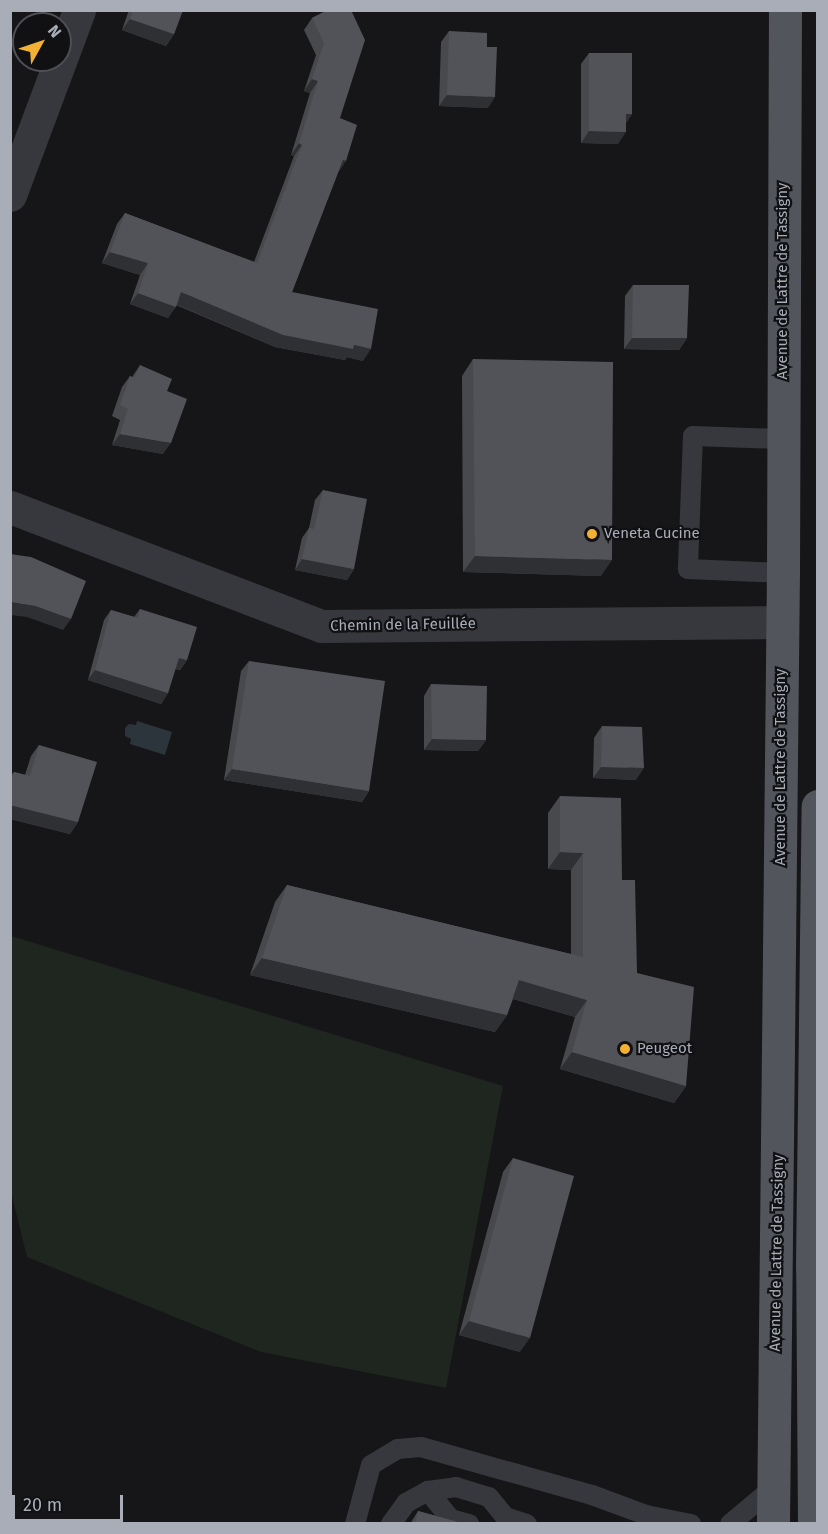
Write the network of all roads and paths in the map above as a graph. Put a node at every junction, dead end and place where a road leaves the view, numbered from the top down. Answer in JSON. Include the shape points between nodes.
{"nodes":[{"id":1,"x":79,"y":10,"type":"edge"},
{"id":2,"x":785,"y":10,"type":"edge"},
{"id":3,"x":10,"y":195,"type":"edge"},
{"id":4,"x":782,"y":439,"type":"junction"},
{"id":5,"x":10,"y":507,"type":"edge"},
{"id":6,"x":783,"y":573,"type":"junction"},
{"id":7,"x":782,"y":622,"type":"junction"},
{"id":8,"x":818,"y":806,"type":"edge"},
{"id":9,"x":773,"y":1488,"type":"junction"},
{"id":10,"x":428,"y":1491,"type":"junction"},
{"id":11,"x":648,"y":1519,"type":"edge"},
{"id":12,"x":500,"y":1520,"type":"edge"},
{"id":13,"x":355,"y":1524,"type":"edge"},
{"id":14,"x":391,"y":1524,"type":"edge"},
{"id":15,"x":469,"y":1524,"type":"edge"},
{"id":16,"x":527,"y":1524,"type":"edge"},
{"id":17,"x":627,"y":1524,"type":"edge"},
{"id":18,"x":691,"y":1524,"type":"edge"},
{"id":19,"x":730,"y":1524,"type":"edge"},
{"id":20,"x":773,"y":1524,"type":"edge"},
{"id":21,"x":814,"y":1524,"type":"edge"}],
"edges":[{"from":1,"to":3,"type":"street"},
{"from":2,"to":4,"type":"main road","name":"Avenue de Lattre de Tassigny"},
{"from":4,"to":6,"type":"main road","name":"Avenue de Lattre de Tassigny"},
{"from":4,"to":6,"type":"lane","via":[[693,436],[688,569]]},
{"from":5,"to":7,"type":"street","name":"Chemin de la Feuillée","via":[[321,626]]},
{"from":6,"to":7,"type":"main road","name":"Avenue de Lattre de Tassigny"},
{"from":7,"to":9,"type":"main road","name":"Avenue de Lattre de Tassigny"},
{"from":8,"to":21,"type":"main road","via":[[812,1268]]},
{"from":9,"to":19,"type":"lane"},
{"from":9,"to":20,"type":"main road","name":"Avenue de Lattre de Tassigny"},
{"from":10,"to":12,"type":"lane","via":[[456,1487],[489,1497]]},
{"from":10,"to":14,"type":"lane","via":[[406,1503]]},
{"from":10,"to":15,"type":"lane","via":[[451,1519]]},
{"from":11,"to":13,"type":"lane","via":[[592,1495],[421,1447],[398,1449],[371,1465]]},
{"from":11,"to":17,"type":"lane"},
{"from":11,"to":18,"type":"lane"},
{"from":12,"to":16,"type":"lane"}]}
